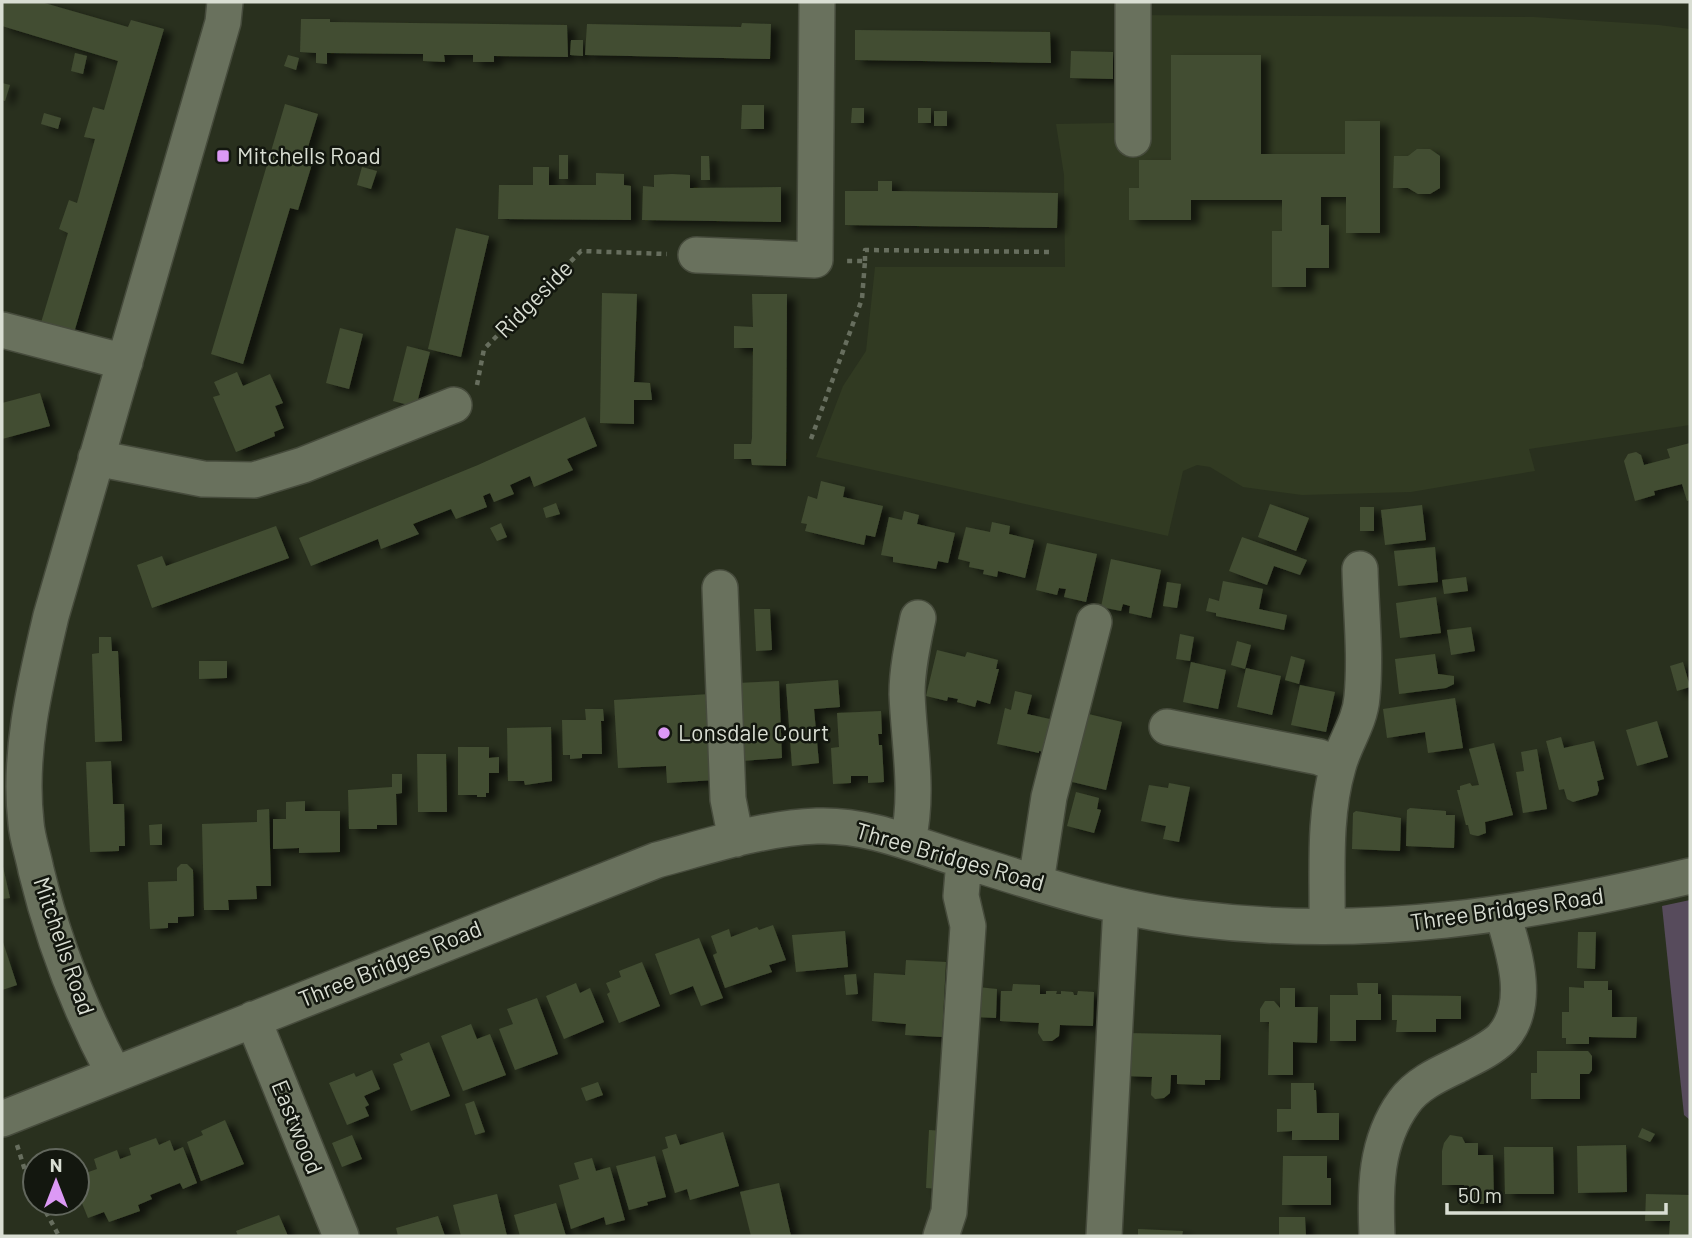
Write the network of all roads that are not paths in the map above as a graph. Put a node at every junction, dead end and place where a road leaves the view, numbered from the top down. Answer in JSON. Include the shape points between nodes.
{"nodes":[{"id":1,"x":225,"y":2,"type":"edge"},
{"id":2,"x":817,"y":2,"type":"edge"},
{"id":3,"x":1133,"y":2,"type":"edge"},
{"id":4,"x":1133,"y":139,"type":"dead end"},
{"id":5,"x":696,"y":255,"type":"road end"},
{"id":6,"x":2,"y":330,"type":"edge"},
{"id":7,"x":125,"y":362,"type":"junction"},
{"id":8,"x":454,"y":405,"type":"road end"},
{"id":9,"x":96,"y":458,"type":"junction"},
{"id":10,"x":1360,"y":569,"type":"dead end"},
{"id":11,"x":720,"y":587,"type":"dead end"},
{"id":12,"x":918,"y":618,"type":"dead end"},
{"id":13,"x":1094,"y":622,"type":"dead end"},
{"id":14,"x":16,"y":700,"type":"edge"},
{"id":15,"x":1167,"y":727,"type":"dead end"},
{"id":16,"x":1338,"y":765,"type":"junction"},
{"id":17,"x":736,"y":839,"type":"junction"},
{"id":18,"x":908,"y":841,"type":"junction"},
{"id":19,"x":964,"y":861,"type":"junction"},
{"id":20,"x":1690,"y":876,"type":"edge"},
{"id":21,"x":1037,"y":882,"type":"junction"},
{"id":22,"x":1121,"y":906,"type":"junction"},
{"id":23,"x":1503,"y":915,"type":"junction"},
{"id":24,"x":1327,"y":926,"type":"junction"},
{"id":25,"x":253,"y":1018,"type":"junction"},
{"id":26,"x":114,"y":1074,"type":"junction"},
{"id":27,"x":5,"y":1118,"type":"edge"},
{"id":28,"x":341,"y":1236,"type":"edge"},
{"id":29,"x":941,"y":1236,"type":"edge"},
{"id":30,"x":1104,"y":1236,"type":"edge"},
{"id":31,"x":1377,"y":1236,"type":"edge"}],
"edges":[{"from":1,"to":7,"type":"street","name":"Mitchells Road"},
{"from":2,"to":5,"type":"street","via":[[840,261]]},
{"from":3,"to":4,"type":"street"},
{"from":6,"to":7,"type":"street"},
{"from":7,"to":9,"type":"street","name":"Mitchells Road"},
{"from":8,"to":9,"type":"street","via":[[254,480],[203,479]]},
{"from":9,"to":14,"type":"street","name":"Mitchells Road","via":[[51,616]]},
{"from":10,"to":16,"type":"street","via":[[1362,700]]},
{"from":11,"to":17,"type":"street","via":[[728,799]]},
{"from":12,"to":18,"type":"street","via":[[907,692],[914,775]]},
{"from":13,"to":21,"type":"street","via":[[1049,797]]},
{"from":14,"to":26,"type":"street","name":"Mitchells Road","via":[[26,756],[26,823],[46,910]]},
{"from":15,"to":16,"type":"street","via":[[1319,757]]},
{"from":16,"to":24,"type":"street","via":[[1328,838]]},
{"from":17,"to":18,"type":"street","name":"Three Bridges Road","via":[[818,826],[859,828]]},
{"from":17,"to":25,"type":"street","name":"Three Bridges Road","via":[[657,860]]},
{"from":18,"to":19,"type":"street","name":"Three Bridges Road"},
{"from":19,"to":21,"type":"street","name":"Three Bridges Road"},
{"from":19,"to":29,"type":"street","via":[[961,896],[968,926],[949,1212]]},
{"from":20,"to":23,"type":"street","name":"Three Bridges Road"},
{"from":21,"to":22,"type":"street","name":"Three Bridges Road"},
{"from":22,"to":24,"type":"street","name":"Three Bridges Road","via":[[1254,925]]},
{"from":22,"to":30,"type":"street"},
{"from":23,"to":24,"type":"street","name":"Three Bridges Road"},
{"from":23,"to":31,"type":"street","via":[[1516,966],[1519,993],[1515,1018],[1501,1038],[1428,1080],[1405,1100],[1388,1128],[1380,1157],[1375,1190]]},
{"from":25,"to":26,"type":"street","name":"Three Bridges Road"},
{"from":25,"to":28,"type":"street","name":"Eastwood"},
{"from":26,"to":27,"type":"street","name":"Three Bridges Road"}]}
